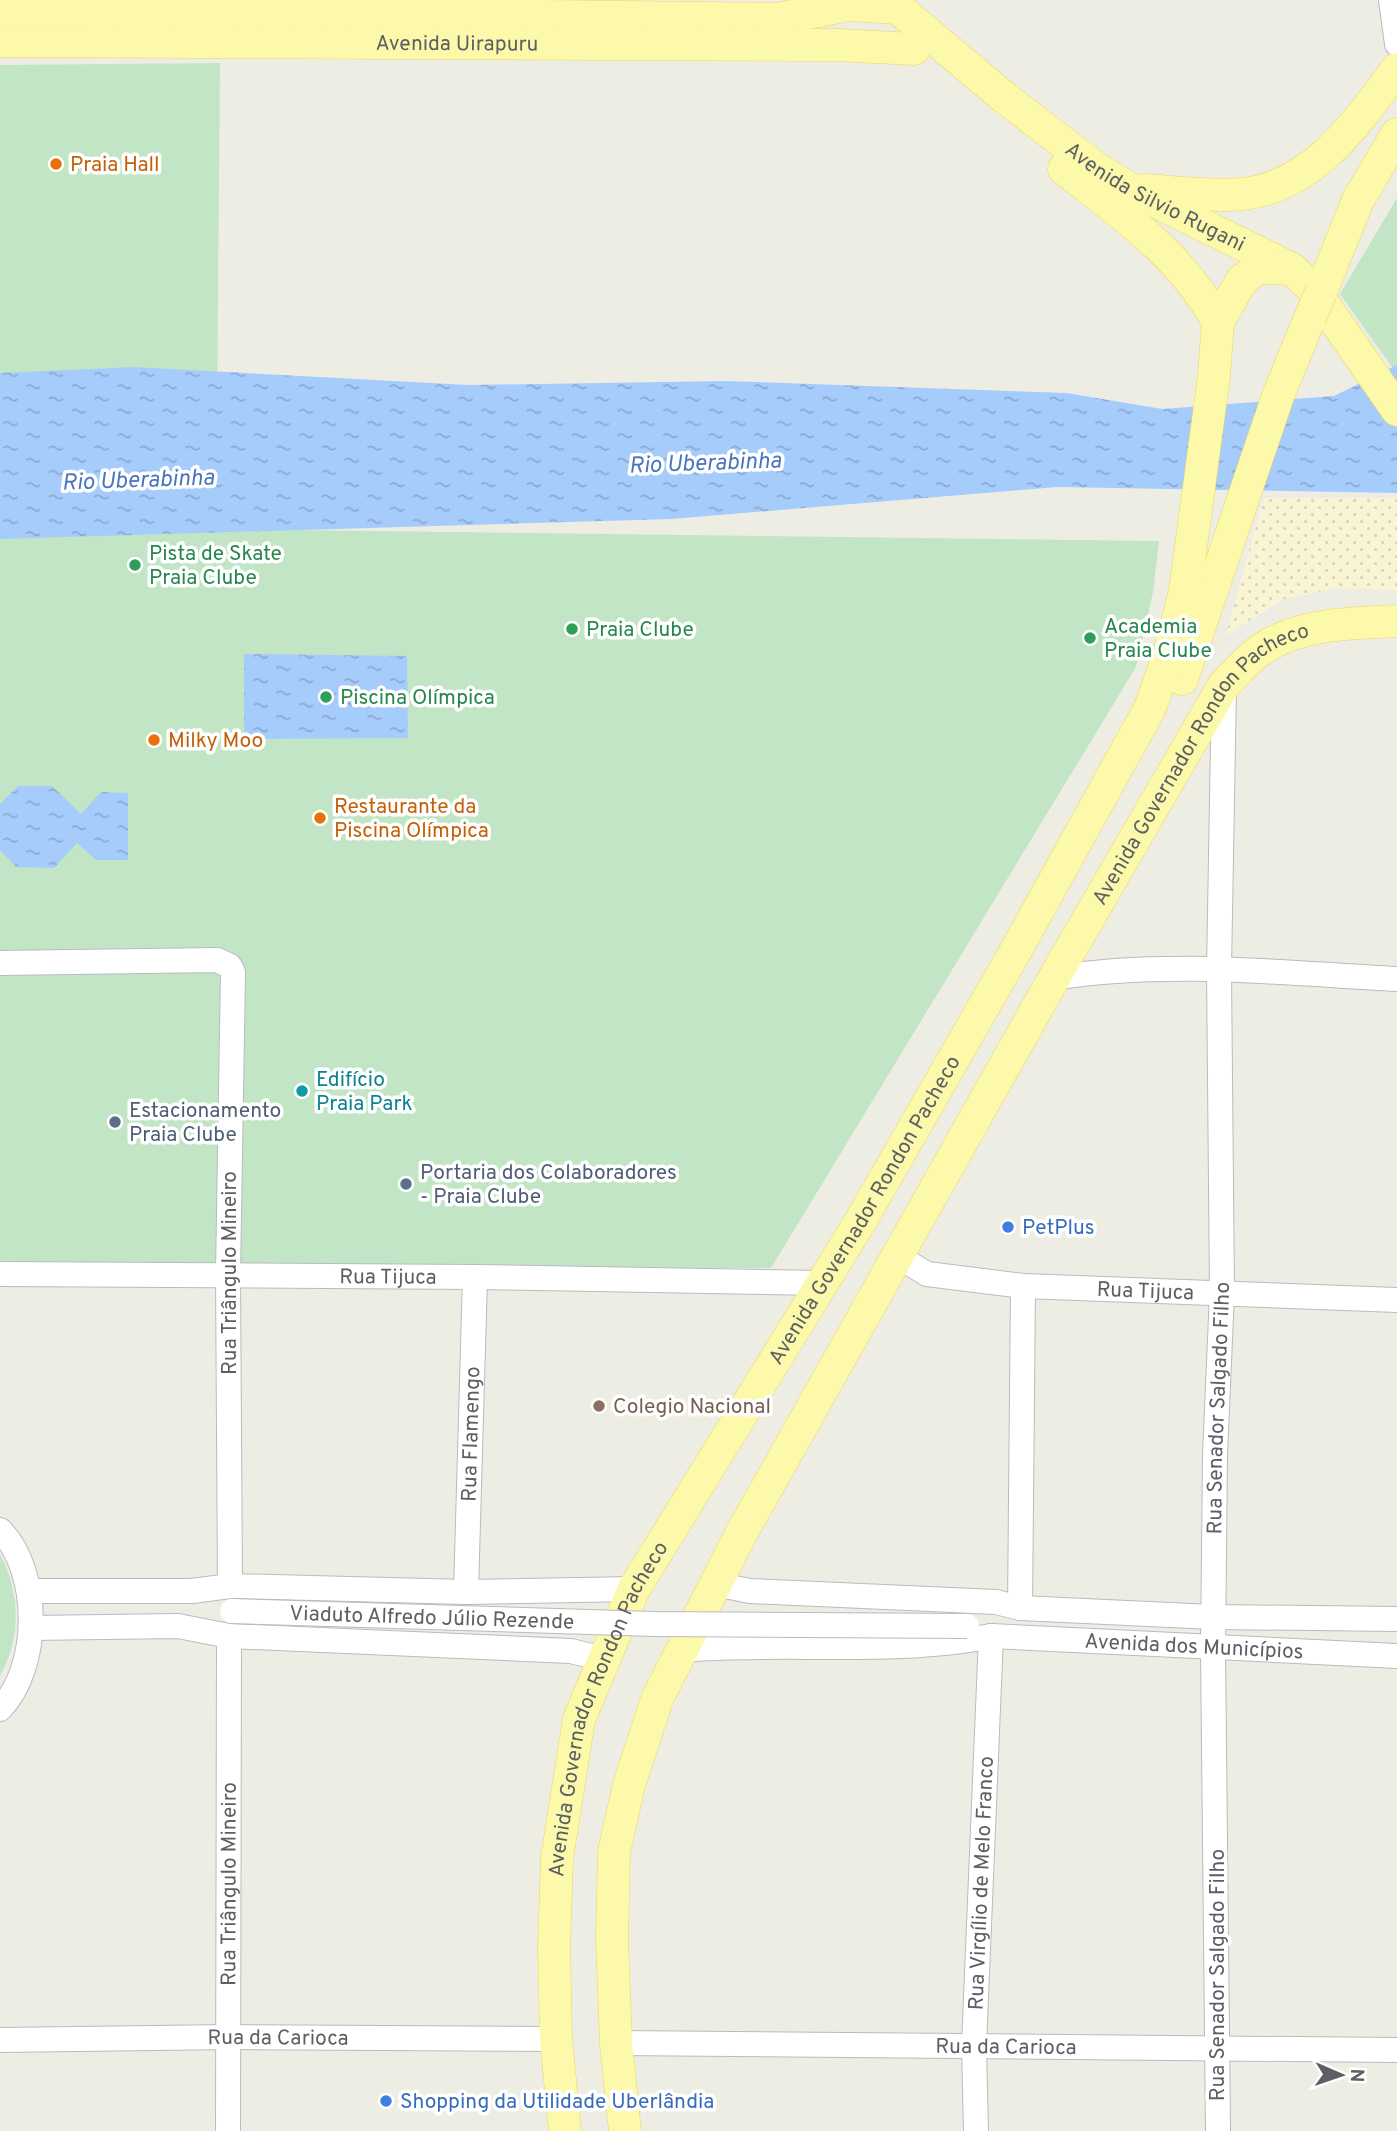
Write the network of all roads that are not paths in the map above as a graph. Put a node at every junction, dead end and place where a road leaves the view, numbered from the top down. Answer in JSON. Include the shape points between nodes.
{"nodes":[{"id":1,"x":1391,"y":0,"type":"edge"},
{"id":2,"x":846,"y":3,"type":"edge"},
{"id":3,"x":894,"y":4,"type":"edge"},
{"id":4,"x":0,"y":9,"type":"edge"},
{"id":5,"x":224,"y":28,"type":"junction"},
{"id":6,"x":0,"y":41,"type":"edge"},
{"id":7,"x":1397,"y":44,"type":"edge"},
{"id":8,"x":914,"y":49,"type":"junction"},
{"id":9,"x":1397,"y":69,"type":"edge"},
{"id":10,"x":1397,"y":134,"type":"edge"},
{"id":11,"x":1132,"y":190,"type":"junction"},
{"id":12,"x":1292,"y":270,"type":"junction"},
{"id":13,"x":1218,"y":322,"type":"junction"},
{"id":14,"x":1397,"y":410,"type":"edge"},
{"id":15,"x":1397,"y":621,"type":"edge"},
{"id":16,"x":1224,"y":685,"type":"junction"},
{"id":17,"x":1107,"y":785,"type":"junction"},
{"id":18,"x":0,"y":963,"type":"edge"},
{"id":19,"x":1219,"y":970,"type":"junction"},
{"id":20,"x":1054,"y":978,"type":"junction"},
{"id":21,"x":1397,"y":979,"type":"edge"},
{"id":22,"x":900,"y":1257,"type":"junction"},
{"id":23,"x":0,"y":1275,"type":"edge"},
{"id":24,"x":228,"y":1275,"type":"junction"},
{"id":25,"x":475,"y":1277,"type":"junction"},
{"id":26,"x":823,"y":1283,"type":"junction"},
{"id":27,"x":1023,"y":1286,"type":"junction"},
{"id":28,"x":1222,"y":1293,"type":"junction"},
{"id":29,"x":1397,"y":1300,"type":"edge"},
{"id":30,"x":0,"y":1530,"type":"edge"},
{"id":31,"x":715,"y":1584,"type":"junction"},
{"id":32,"x":230,"y":1586,"type":"junction"},
{"id":33,"x":634,"y":1589,"type":"junction"},
{"id":34,"x":30,"y":1591,"type":"junction"},
{"id":35,"x":192,"y":1591,"type":"junction"},
{"id":36,"x":527,"y":1591,"type":"junction"},
{"id":37,"x":466,"y":1592,"type":"junction"},
{"id":38,"x":799,"y":1593,"type":"junction"},
{"id":39,"x":1020,"y":1608,"type":"junction"},
{"id":40,"x":1213,"y":1617,"type":"junction"},
{"id":41,"x":1397,"y":1619,"type":"edge"},
{"id":42,"x":231,"y":1624,"type":"junction"},
{"id":43,"x":967,"y":1626,"type":"junction"},
{"id":44,"x":31,"y":1628,"type":"junction"},
{"id":45,"x":991,"y":1636,"type":"junction"},
{"id":46,"x":801,"y":1645,"type":"junction"},
{"id":47,"x":523,"y":1648,"type":"junction"},
{"id":48,"x":1213,"y":1649,"type":"junction"},
{"id":49,"x":682,"y":1650,"type":"junction"},
{"id":50,"x":1397,"y":1656,"type":"edge"},
{"id":51,"x":603,"y":1659,"type":"junction"},
{"id":52,"x":0,"y":1709,"type":"edge"},
{"id":53,"x":230,"y":2037,"type":"junction"},
{"id":54,"x":556,"y":2039,"type":"junction"},
{"id":55,"x":0,"y":2040,"type":"edge"},
{"id":56,"x":616,"y":2043,"type":"junction"},
{"id":57,"x":974,"y":2046,"type":"junction"},
{"id":58,"x":1218,"y":2049,"type":"junction"},
{"id":59,"x":1397,"y":2050,"type":"edge"},
{"id":60,"x":228,"y":2131,"type":"edge"},
{"id":61,"x":565,"y":2131,"type":"edge"},
{"id":62,"x":625,"y":2131,"type":"edge"},
{"id":63,"x":976,"y":2131,"type":"edge"},
{"id":64,"x":1218,"y":2131,"type":"edge"}],
"edges":[{"from":1,"to":7,"type":"street"},
{"from":2,"to":3,"type":"main road","name":"Avenida Uirapuru"},
{"from":2,"to":5,"type":"main road","name":"Avenida Uirapuru","via":[[777,19]]},
{"from":2,"to":8,"type":"main road","name":"Avenida Silvio Rugani"},
{"from":3,"to":11,"type":"main road","name":"Avenida Silvio Rugani","via":[[1005,98]]},
{"from":4,"to":5,"type":"main road","name":"Avenida Uirapuru"},
{"from":5,"to":6,"type":"main road","name":"Avenida Uirapuru"},
{"from":5,"to":8,"type":"main road","name":"Avenida Uirapuru"},
{"from":8,"to":13,"type":"main road","name":"Avenida Silvio Rugani","via":[[1147,233],[1200,290]]},
{"from":9,"to":11,"type":"main road","via":[[1353,127],[1303,175],[1244,194]]},
{"from":10,"to":17,"type":"main road","via":[[1358,201],[1279,393],[1182,681],[1137,759]]},
{"from":11,"to":12,"type":"main road","name":"Avenida Silvio Rugani"},
{"from":12,"to":13,"type":"main road","via":[[1258,268],[1242,280]]},
{"from":12,"to":14,"type":"main road","name":"Avenida Silvio Rugani","via":[[1313,289]]},
{"from":13,"to":17,"type":"main road","name":"Avenida Governador Rondon Pacheco","via":[[1185,591],[1150,708]]},
{"from":15,"to":16,"type":"main road","name":"Avenida Governador Rondon Pacheco","via":[[1338,624],[1295,635],[1260,650]]},
{"from":16,"to":19,"type":"street","name":"Rua Senador Salgado Filho"},
{"from":16,"to":20,"type":"main road","name":"Avenida Governador Rondon Pacheco"},
{"from":17,"to":26,"type":"main road","name":"Avenida Governador Rondon Pacheco"},
{"from":18,"to":24,"type":"street","name":"Rua Triângulo Mineiro","via":[[217,960],[233,972]]},
{"from":19,"to":20,"type":"street","via":[[1104,970]]},
{"from":19,"to":21,"type":"street"},
{"from":19,"to":28,"type":"street","name":"Rua Senador Salgado Filho"},
{"from":20,"to":22,"type":"main road","name":"Avenida Governador Rondon Pacheco"},
{"from":22,"to":27,"type":"street","name":"Rua Tijuca","via":[[927,1274]]},
{"from":22,"to":31,"type":"main road","name":"Avenida Governador Rondon Pacheco"},
{"from":23,"to":24,"type":"street","name":"Rua Tijuca"},
{"from":24,"to":25,"type":"street","name":"Rua Tijuca"},
{"from":24,"to":32,"type":"street","name":"Rua Triângulo Mineiro"},
{"from":25,"to":26,"type":"street","name":"Rua Tijuca"},
{"from":25,"to":37,"type":"street","name":"Rua Flamengo"},
{"from":26,"to":33,"type":"main road","name":"Avenida Governador Rondon Pacheco"},
{"from":27,"to":28,"type":"street","name":"Rua Tijuca"},
{"from":27,"to":39,"type":"street"},
{"from":28,"to":29,"type":"street","name":"Rua Tijuca"},
{"from":28,"to":40,"type":"street","name":"Rua Senador Salgado Filho"},
{"from":30,"to":34,"type":"street","via":[[14,1544]]},
{"from":31,"to":38,"type":"street","name":"Avenida dos Municípios"},
{"from":31,"to":49,"type":"main road","name":"Avenida Governador Rondon Pacheco"},
{"from":32,"to":35,"type":"street"},
{"from":32,"to":37,"type":"street"},
{"from":33,"to":36,"type":"street"},
{"from":33,"to":51,"type":"main road","name":"Avenida Governador Rondon Pacheco"},
{"from":34,"to":35,"type":"street"},
{"from":34,"to":44,"type":"street"},
{"from":35,"to":42,"type":"street"},
{"from":36,"to":37,"type":"street"},
{"from":36,"to":47,"type":"street","via":[[547,1603],[547,1629]]},
{"from":38,"to":39,"type":"street","name":"Avenida dos Municípios","via":[[996,1602]]},
{"from":38,"to":46,"type":"street","via":[[776,1603],[772,1617],[779,1634]]},
{"from":39,"to":40,"type":"street","name":"Avenida dos Municípios"},
{"from":39,"to":43,"type":"street","name":"Avenida dos Municípios"},
{"from":40,"to":41,"type":"street","name":"Avenida dos Municípios"},
{"from":40,"to":48,"type":"street","name":"Rua Senador Salgado Filho"},
{"from":42,"to":43,"type":"street","name":"Viaduto Alfredo Júlio Rezende","bridge":true},
{"from":42,"to":44,"type":"street"},
{"from":42,"to":47,"type":"street"},
{"from":42,"to":53,"type":"street","name":"Rua Triângulo Mineiro"},
{"from":43,"to":45,"type":"street","name":"Avenida dos Municípios"},
{"from":44,"to":52,"type":"street","via":[[22,1675]]},
{"from":45,"to":46,"type":"street","name":"Avenida dos Municípios","via":[[953,1644]]},
{"from":45,"to":48,"type":"street","name":"Avenida dos Municípios"},
{"from":45,"to":57,"type":"street","name":"Rua Virgílio de Melo Franco"},
{"from":46,"to":49,"type":"street","name":"Avenida dos Municípios"},
{"from":47,"to":51,"type":"street","via":[[571,1650]]},
{"from":48,"to":50,"type":"street","name":"Avenida dos Municípios"},
{"from":48,"to":58,"type":"street","name":"Rua Senador Salgado Filho"},
{"from":49,"to":56,"type":"main road","name":"Avenida Governador Rondon Pacheco","via":[[657,1699],[629,1785],[614,1852]]},
{"from":51,"to":54,"type":"main road","name":"Avenida Governador Rondon Pacheco","via":[[579,1719],[556,1858]]},
{"from":53,"to":54,"type":"street","name":"Rua da Carioca"},
{"from":53,"to":55,"type":"street","name":"Rua da Carioca"},
{"from":53,"to":60,"type":"street","name":"Rua Triângulo Mineiro"},
{"from":54,"to":61,"type":"main road","name":"Avenida Governador Rondon Pacheco"},
{"from":56,"to":57,"type":"street","name":"Rua da Carioca"},
{"from":56,"to":62,"type":"main road","name":"Avenida Governador Rondon Pacheco"},
{"from":57,"to":58,"type":"street","name":"Rua da Carioca"},
{"from":57,"to":63,"type":"street","name":"Rua Virgílio de Melo Franco"},
{"from":58,"to":59,"type":"street","name":"Rua da Carioca"},
{"from":58,"to":64,"type":"street","name":"Rua Senador Salgado Filho"}]}
